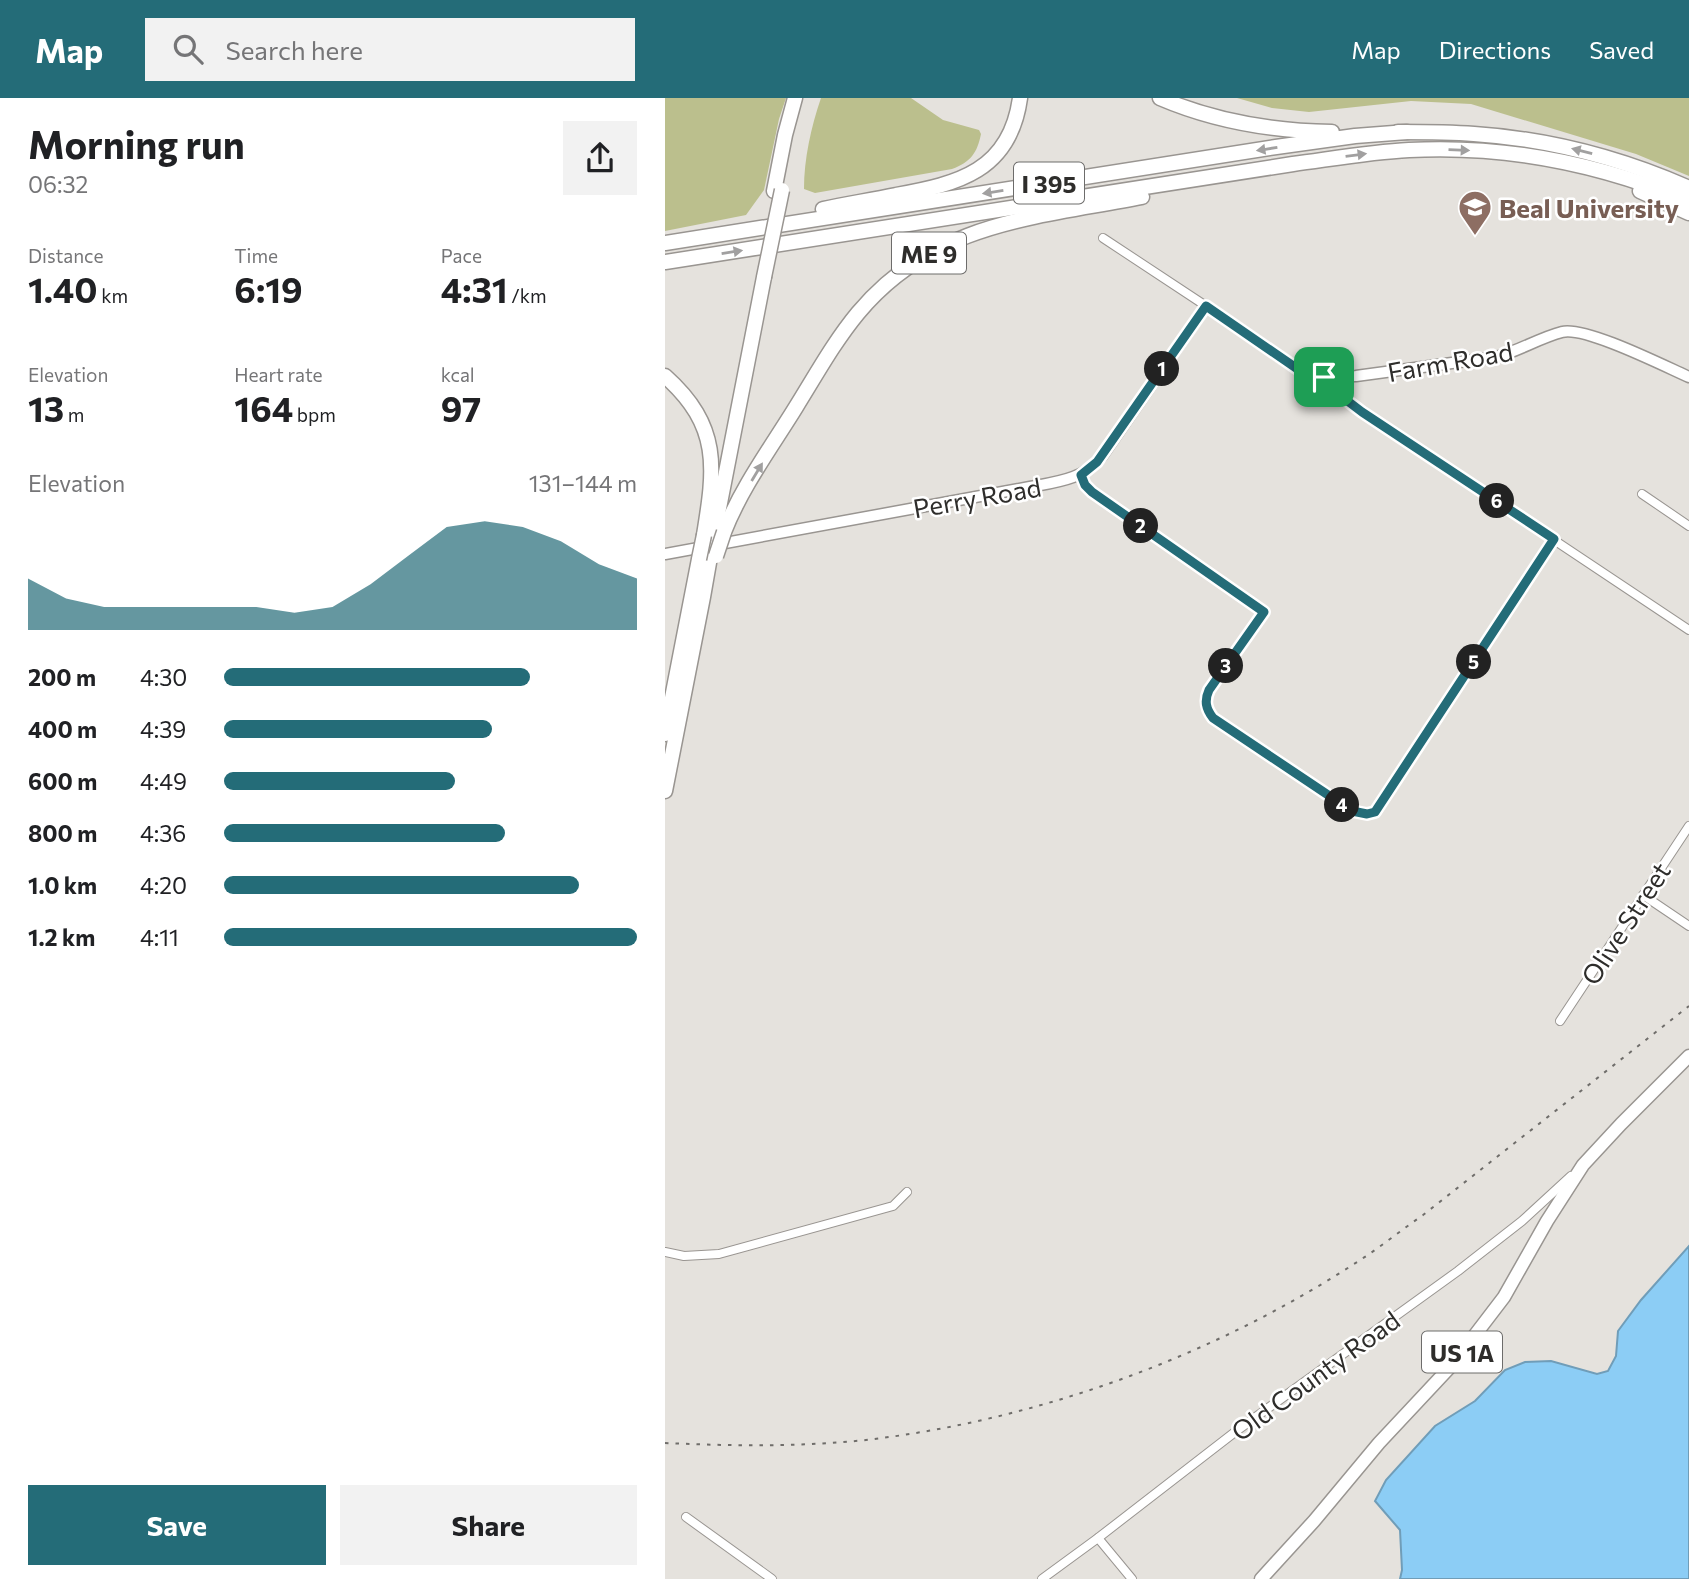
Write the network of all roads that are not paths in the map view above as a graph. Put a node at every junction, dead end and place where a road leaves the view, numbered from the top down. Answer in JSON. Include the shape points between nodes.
{"nodes":[{"id":1,"x":795,"y":98,"type":"edge"},
{"id":2,"x":803,"y":98,"type":"edge"},
{"id":3,"x":1020,"y":98,"type":"edge"},
{"id":4,"x":1160,"y":98,"type":"edge"},
{"id":5,"x":1407,"y":132,"type":"junction"},
{"id":6,"x":1521,"y":155,"type":"junction"},
{"id":7,"x":1266,"y":168,"type":"junction"},
{"id":8,"x":1689,"y":186,"type":"edge"},
{"id":9,"x":778,"y":190,"type":"junction"},
{"id":10,"x":1689,"y":201,"type":"edge"},
{"id":11,"x":1689,"y":213,"type":"edge"},
{"id":12,"x":1103,"y":238,"type":"dead end"},
{"id":13,"x":691,"y":239,"type":"junction"},
{"id":14,"x":665,"y":243,"type":"edge"},
{"id":15,"x":665,"y":262,"type":"edge"},
{"id":16,"x":760,"y":278,"type":"junction"},
{"id":17,"x":1206,"y":306,"type":"junction"},
{"id":18,"x":665,"y":376,"type":"edge"},
{"id":19,"x":1324,"y":377,"type":"junction"},
{"id":20,"x":1689,"y":377,"type":"edge"},
{"id":21,"x":1081,"y":475,"type":"junction"},
{"id":22,"x":1641,"y":494,"type":"dead end"},
{"id":23,"x":708,"y":513,"type":"junction"},
{"id":24,"x":1689,"y":526,"type":"edge"},
{"id":25,"x":714,"y":534,"type":"junction"},
{"id":26,"x":1554,"y":539,"type":"junction"},
{"id":27,"x":665,"y":554,"type":"edge"},
{"id":28,"x":708,"y":557,"type":"junction"},
{"id":29,"x":1689,"y":630,"type":"edge"},
{"id":30,"x":665,"y":734,"type":"edge"},
{"id":31,"x":665,"y":791,"type":"edge"},
{"id":32,"x":1689,"y":826,"type":"edge"},
{"id":33,"x":1643,"y":895,"type":"junction"},
{"id":34,"x":1689,"y":926,"type":"edge"},
{"id":35,"x":1560,"y":1021,"type":"dead end"},
{"id":36,"x":1689,"y":1056,"type":"edge"},
{"id":37,"x":1583,"y":1166,"type":"junction"},
{"id":38,"x":907,"y":1192,"type":"dead end"},
{"id":39,"x":665,"y":1252,"type":"edge"},
{"id":40,"x":686,"y":1517,"type":"dead end"},
{"id":41,"x":1098,"y":1538,"type":"junction"},
{"id":42,"x":772,"y":1579,"type":"edge"},
{"id":43,"x":1042,"y":1579,"type":"edge"},
{"id":44,"x":1132,"y":1579,"type":"edge"},
{"id":45,"x":1261,"y":1579,"type":"edge"}],
"edges":[{"from":1,"to":9,"type":"highway"},
{"from":2,"to":9,"type":"highway"},
{"from":3,"to":13,"type":"highway","via":[[1004,143],[985,164],[962,179]]},
{"from":4,"to":5,"type":"highway","via":[[1210,117],[1259,127]]},
{"from":8,"to":5,"type":"highway","number":"I 395","one_way":true,"via":[[1589,152],[1524,139]]},
{"from":5,"to":13,"type":"highway","number":"I 395","one_way":true,"via":[[1276,147]]},
{"from":7,"to":6,"type":"highway","number":"I 395","one_way":true,"via":[[1410,150]]},
{"from":6,"to":10,"type":"highway","number":"I 395","via":[[1597,169]]},
{"from":6,"to":11,"type":"highway","via":[[1593,175]]},
{"from":15,"to":7,"type":"highway","number":"I 395","one_way":true},
{"from":25,"to":7,"type":"highway","number":"ME 9","one_way":true,"via":[[843,332],[876,293],[915,262],[954,240],[990,228]]},
{"from":9,"to":16,"type":"highway","bridge":true},
{"from":12,"to":17,"type":"street"},
{"from":13,"to":14,"type":"highway","number":"I 395"},
{"from":16,"to":23,"type":"highway"},
{"from":16,"to":25,"type":"highway"},
{"from":17,"to":19,"type":"street","via":[[1299,370]]},
{"from":17,"to":21,"type":"street","via":[[1097,462]]},
{"from":18,"to":23,"type":"highway","via":[[689,401],[708,437]]},
{"from":19,"to":20,"type":"street","name":"Farm Road","via":[[1496,357],[1561,332],[1579,331]]},
{"from":19,"to":26,"type":"street","via":[[1362,412]]},
{"from":21,"to":26,"type":"street","via":[[1092,492],[1264,612],[1209,690],[1206,705],[1213,718],[1352,811],[1367,814],[1380,805]]},
{"from":21,"to":27,"type":"street","name":"Perry Road"},
{"from":22,"to":24,"type":"street"},
{"from":23,"to":25,"type":"highway"},
{"from":25,"to":28,"type":"highway","bridge":true},
{"from":25,"to":28,"type":"highway","number":"ME 9","bridge":true},
{"from":26,"to":29,"type":"street"},
{"from":28,"to":30,"type":"highway"},
{"from":28,"to":31,"type":"highway","number":"ME 9"},
{"from":32,"to":33,"type":"street","name":"Olive Street"},
{"from":33,"to":34,"type":"street"},
{"from":33,"to":35,"type":"street","name":"Olive Street"},
{"from":36,"to":37,"type":"main road","number":"US 1A"},
{"from":37,"to":41,"type":"street","name":"Old County Road","via":[[1458,1271],[1235,1432]]},
{"from":37,"to":45,"type":"main road","number":"US 1A","via":[[1504,1297],[1452,1365]]},
{"from":38,"to":39,"type":"street","via":[[893,1206],[719,1254]]},
{"from":40,"to":42,"type":"street"},
{"from":41,"to":43,"type":"street","name":"Old County Road"},
{"from":41,"to":44,"type":"street"}]}
